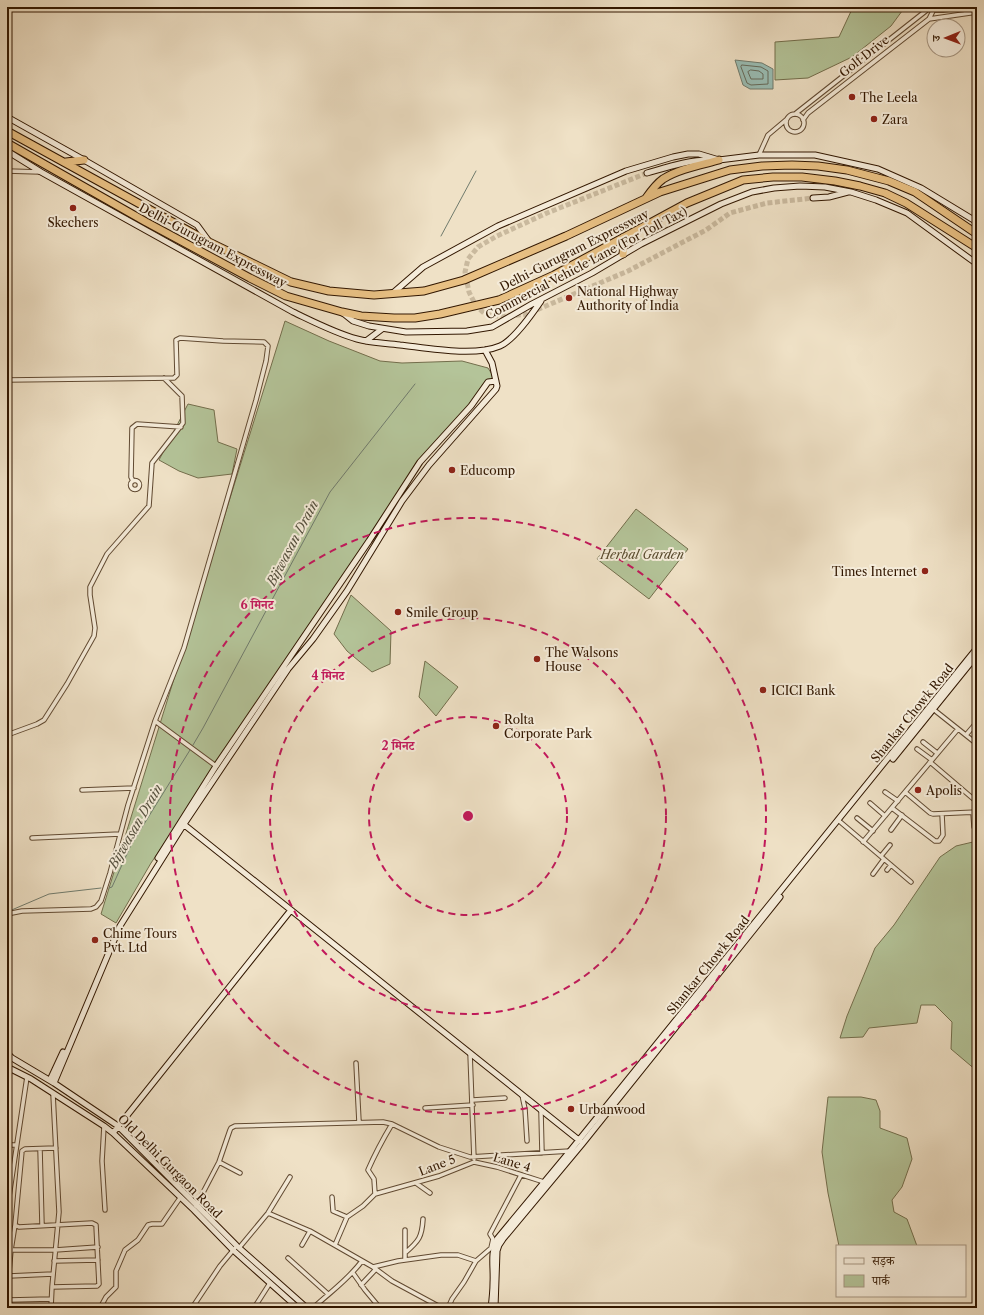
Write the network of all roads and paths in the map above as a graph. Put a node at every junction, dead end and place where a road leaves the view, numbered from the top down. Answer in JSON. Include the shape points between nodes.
{"nodes":[{"id":1,"x":965,"y":7,"type":"edge"},
{"id":2,"x":934,"y":8,"type":"edge"},
{"id":3,"x":928,"y":9,"type":"edge"},
{"id":4,"x":977,"y":12,"type":"edge"},
{"id":5,"x":930,"y":18,"type":"edge"},
{"id":6,"x":941,"y":18,"type":"edge"},
{"id":7,"x":926,"y":22,"type":"edge"},
{"id":8,"x":795,"y":114,"type":"junction"},
{"id":9,"x":7,"y":117,"type":"edge"},
{"id":10,"x":787,"y":119,"type":"junction"},
{"id":11,"x":803,"y":120,"type":"junction"},
{"id":12,"x":7,"y":130,"type":"edge"},
{"id":13,"x":7,"y":144,"type":"edge"},
{"id":14,"x":7,"y":151,"type":"edge"},
{"id":15,"x":759,"y":155,"type":"junction"},
{"id":16,"x":84,"y":160,"type":"junction"},
{"id":17,"x":719,"y":160,"type":"junction"},
{"id":18,"x":65,"y":162,"type":"junction"},
{"id":19,"x":7,"y":171,"type":"edge"},
{"id":20,"x":41,"y":172,"type":"junction"},
{"id":21,"x":647,"y":173,"type":"tunnel mouth"},
{"id":22,"x":851,"y":192,"type":"junction"},
{"id":23,"x":813,"y":198,"type":"tunnel mouth"},
{"id":24,"x":644,"y":199,"type":"junction"},
{"id":25,"x":977,"y":222,"type":"edge"},
{"id":26,"x":977,"y":234,"type":"edge"},
{"id":27,"x":624,"y":237,"type":"junction"},
{"id":28,"x":209,"y":242,"type":"junction"},
{"id":29,"x":977,"y":248,"type":"edge"},
{"id":30,"x":624,"y":254,"type":"junction"},
{"id":31,"x":977,"y":264,"type":"edge"},
{"id":32,"x":393,"y":293,"type":"junction"},
{"id":33,"x":542,"y":299,"type":"junction"},
{"id":34,"x":342,"y":312,"type":"junction"},
{"id":35,"x":382,"y":329,"type":"junction"},
{"id":36,"x":366,"y":341,"type":"junction"},
{"id":37,"x":485,"y":350,"type":"junction"},
{"id":38,"x":164,"y":378,"type":"junction"},
{"id":39,"x":7,"y":380,"type":"edge"},
{"id":40,"x":496,"y":381,"type":"junction"},
{"id":41,"x":181,"y":427,"type":"junction"},
{"id":42,"x":133,"y":481,"type":"dead end"},
{"id":43,"x":977,"y":648,"type":"edge"},
{"id":44,"x":977,"y":654,"type":"edge"},
{"id":45,"x":933,"y":709,"type":"junction"},
{"id":46,"x":155,"y":721,"type":"junction"},
{"id":47,"x":977,"y":722,"type":"edge"},
{"id":48,"x":958,"y":729,"type":"junction"},
{"id":49,"x":7,"y":735,"type":"edge"},
{"id":50,"x":966,"y":735,"type":"junction"},
{"id":51,"x":923,"y":742,"type":"dead end"},
{"id":52,"x":977,"y":744,"type":"edge"},
{"id":53,"x":918,"y":749,"type":"dead end"},
{"id":54,"x":937,"y":753,"type":"junction"},
{"id":55,"x":931,"y":761,"type":"junction"},
{"id":56,"x":216,"y":766,"type":"junction"},
{"id":57,"x":134,"y":788,"type":"junction"},
{"id":58,"x":82,"y":790,"type":"dead end"},
{"id":59,"x":885,"y":792,"type":"dead end"},
{"id":60,"x":905,"y":792,"type":"junction"},
{"id":61,"x":898,"y":801,"type":"junction"},
{"id":62,"x":977,"y":802,"type":"edge"},
{"id":63,"x":870,"y":804,"type":"dead end"},
{"id":64,"x":892,"y":808,"type":"junction"},
{"id":65,"x":975,"y":813,"type":"edge"},
{"id":66,"x":942,"y":814,"type":"junction"},
{"id":67,"x":902,"y":815,"type":"junction"},
{"id":68,"x":885,"y":816,"type":"junction"},
{"id":69,"x":857,"y":818,"type":"dead end"},
{"id":70,"x":839,"y":821,"type":"junction"},
{"id":71,"x":182,"y":823,"type":"junction"},
{"id":72,"x":974,"y":827,"type":"dead end"},
{"id":73,"x":891,"y":830,"type":"dead end"},
{"id":74,"x":873,"y":831,"type":"junction"},
{"id":75,"x":120,"y":834,"type":"junction"},
{"id":76,"x":32,"y":838,"type":"dead end"},
{"id":77,"x":863,"y":842,"type":"junction"},
{"id":78,"x":890,"y":845,"type":"dead end"},
{"id":79,"x":881,"y":856,"type":"junction"},
{"id":80,"x":884,"y":859,"type":"junction"},
{"id":81,"x":891,"y":865,"type":"junction"},
{"id":82,"x":887,"y":870,"type":"dead end"},
{"id":83,"x":873,"y":874,"type":"dead end"},
{"id":84,"x":911,"y":882,"type":"dead end"},
{"id":85,"x":291,"y":910,"type":"junction"},
{"id":86,"x":7,"y":914,"type":"edge"},
{"id":87,"x":7,"y":1053,"type":"edge"},
{"id":88,"x":470,"y":1053,"type":"junction"},
{"id":89,"x":356,"y":1063,"type":"dead end"},
{"id":90,"x":7,"y":1067,"type":"edge"},
{"id":91,"x":26,"y":1077,"type":"junction"},
{"id":92,"x":52,"y":1081,"type":"junction"},
{"id":93,"x":54,"y":1094,"type":"junction"},
{"id":94,"x":522,"y":1095,"type":"junction"},
{"id":95,"x":505,"y":1098,"type":"dead end"},
{"id":96,"x":473,"y":1100,"type":"junction"},
{"id":97,"x":473,"y":1105,"type":"junction"},
{"id":98,"x":425,"y":1108,"type":"dead end"},
{"id":99,"x":540,"y":1108,"type":"junction"},
{"id":100,"x":360,"y":1122,"type":"junction"},
{"id":101,"x":392,"y":1124,"type":"junction"},
{"id":102,"x":104,"y":1126,"type":"junction"},
{"id":103,"x":118,"y":1126,"type":"junction"},
{"id":104,"x":113,"y":1133,"type":"junction"},
{"id":105,"x":527,"y":1141,"type":"dead end"},
{"id":106,"x":581,"y":1141,"type":"junction"},
{"id":107,"x":7,"y":1145,"type":"edge"},
{"id":108,"x":16,"y":1145,"type":"junction"},
{"id":109,"x":56,"y":1148,"type":"junction"},
{"id":110,"x":40,"y":1149,"type":"junction"},
{"id":111,"x":570,"y":1152,"type":"junction"},
{"id":112,"x":542,"y":1153,"type":"junction"},
{"id":113,"x":474,"y":1160,"type":"junction"},
{"id":114,"x":219,"y":1162,"type":"junction"},
{"id":115,"x":240,"y":1173,"type":"dead end"},
{"id":116,"x":521,"y":1175,"type":"junction"},
{"id":117,"x":9,"y":1176,"type":"edge"},
{"id":118,"x":290,"y":1177,"type":"dead end"},
{"id":119,"x":544,"y":1182,"type":"junction"},
{"id":120,"x":416,"y":1183,"type":"junction"},
{"id":121,"x":430,"y":1193,"type":"dead end"},
{"id":122,"x":376,"y":1194,"type":"junction"},
{"id":123,"x":332,"y":1197,"type":"dead end"},
{"id":124,"x":180,"y":1198,"type":"junction"},
{"id":125,"x":195,"y":1208,"type":"junction"},
{"id":126,"x":7,"y":1210,"type":"edge"},
{"id":127,"x":105,"y":1210,"type":"dead end"},
{"id":128,"x":268,"y":1213,"type":"junction"},
{"id":129,"x":347,"y":1217,"type":"junction"},
{"id":130,"x":423,"y":1219,"type":"dead end"},
{"id":131,"x":58,"y":1224,"type":"junction"},
{"id":132,"x":15,"y":1225,"type":"junction"},
{"id":133,"x":42,"y":1225,"type":"junction"},
{"id":134,"x":405,"y":1230,"type":"dead end"},
{"id":135,"x":310,"y":1231,"type":"junction"},
{"id":136,"x":302,"y":1245,"type":"dead end"},
{"id":137,"x":335,"y":1245,"type":"junction"},
{"id":138,"x":98,"y":1247,"type":"junction"},
{"id":139,"x":236,"y":1248,"type":"junction"},
{"id":140,"x":10,"y":1250,"type":"junction"},
{"id":141,"x":55,"y":1250,"type":"junction"},
{"id":142,"x":406,"y":1253,"type":"junction"},
{"id":143,"x":288,"y":1258,"type":"dead end"},
{"id":144,"x":405,"y":1259,"type":"junction"},
{"id":145,"x":98,"y":1260,"type":"junction"},
{"id":146,"x":54,"y":1261,"type":"junction"},
{"id":147,"x":362,"y":1261,"type":"junction"},
{"id":148,"x":476,"y":1261,"type":"junction"},
{"id":149,"x":375,"y":1268,"type":"junction"},
{"id":150,"x":354,"y":1273,"type":"junction"},
{"id":151,"x":53,"y":1274,"type":"junction"},
{"id":152,"x":9,"y":1276,"type":"junction"},
{"id":153,"x":270,"y":1283,"type":"junction"},
{"id":154,"x":361,"y":1285,"type":"junction"},
{"id":155,"x":52,"y":1287,"type":"junction"},
{"id":156,"x":7,"y":1294,"type":"edge"},
{"id":157,"x":328,"y":1294,"type":"junction"},
{"id":158,"x":7,"y":1299,"type":"edge"},
{"id":159,"x":51,"y":1299,"type":"junction"},
{"id":160,"x":51,"y":1308,"type":"edge"},
{"id":161,"x":100,"y":1308,"type":"edge"},
{"id":162,"x":192,"y":1308,"type":"edge"},
{"id":163,"x":254,"y":1308,"type":"edge"},
{"id":164,"x":298,"y":1308,"type":"edge"},
{"id":165,"x":307,"y":1308,"type":"edge"},
{"id":166,"x":313,"y":1308,"type":"edge"},
{"id":167,"x":380,"y":1308,"type":"edge"},
{"id":168,"x":442,"y":1308,"type":"edge"},
{"id":169,"x":448,"y":1308,"type":"edge"},
{"id":170,"x":491,"y":1308,"type":"edge"},
{"id":171,"x":495,"y":1308,"type":"edge"}],
"edges":[{"from":1,"to":2,"type":"street","via":[[943,10]]},
{"from":2,"to":3,"type":"street"},
{"from":2,"to":5,"type":"street","name":"Golf Drive"},
{"from":3,"to":8,"type":"street","name":"Golf Drive"},
{"from":4,"to":6,"type":"street"},
{"from":7,"to":11,"type":"street","name":"Golf Drive","via":[[808,113]]},
{"from":8,"to":10,"type":"street"},
{"from":8,"to":11,"type":"street"},
{"from":9,"to":16,"type":"main road"},
{"from":10,"to":11,"type":"street","via":[[787,127],[795,132],[802,128]]},
{"from":10,"to":15,"type":"street","via":[[768,135]]},
{"from":12,"to":18,"type":"highway","name":"Delhi-Gurugram Expressway"},
{"from":13,"to":34,"type":"highway","name":"Delhi-Gurugram Expressway","via":[[250,278],[286,296]]},
{"from":14,"to":20,"type":"main road"},
{"from":15,"to":17,"type":"main road"},
{"from":15,"to":25,"type":"main road","via":[[816,155],[878,169],[921,188]]},
{"from":16,"to":18,"type":"highway"},
{"from":16,"to":28,"type":"main road","via":[[197,225]]},
{"from":17,"to":21,"type":"main road","via":[[693,161]]},
{"from":17,"to":24,"type":"highway","via":[[664,179]]},
{"from":17,"to":32,"type":"main road","via":[[699,154],[688,154],[626,171],[498,226],[423,266]]},
{"from":18,"to":28,"type":"highway","name":"Delhi-Gurugram Expressway"},
{"from":19,"to":20,"type":"street"},
{"from":20,"to":36,"type":"main road","via":[[293,312],[324,327]]},
{"from":22,"to":23,"type":"main road"},
{"from":22,"to":30,"type":"main road","name":"Commercial Vehicle Lane (For Toll Tax)","via":[[800,186],[752,192],[686,220]]},
{"from":22,"to":31,"type":"main road","name":"Commercial Vehicle Lane (For Toll Tax)","via":[[907,213]]},
{"from":24,"to":26,"type":"highway","name":"Delhi-Gurugram Expressway","via":[[730,170],[762,166],[818,166],[890,181],[915,192]]},
{"from":24,"to":32,"type":"highway","name":"Delhi-Gurugram Expressway","via":[[545,246],[464,280],[424,291]]},
{"from":27,"to":29,"type":"highway","name":"Delhi-Gurugram Expressway","via":[[687,203],[743,180],[802,177],[835,180],[885,194],[906,204]]},
{"from":27,"to":30,"type":"highway"},
{"from":27,"to":34,"type":"highway","name":"Delhi-Gurugram Expressway","via":[[554,275],[499,300],[415,318],[361,316]]},
{"from":28,"to":32,"type":"highway","name":"Delhi-Gurugram Expressway","via":[[291,282],[329,292],[374,295]]},
{"from":30,"to":33,"type":"main road","name":"Commercial Vehicle Lane (For Toll Tax)"},
{"from":33,"to":35,"type":"main road","name":"Commercial Vehicle Lane (For Toll Tax)","via":[[492,327],[445,332]]},
{"from":33,"to":37,"type":"main road","via":[[529,318],[501,346]]},
{"from":34,"to":35,"type":"main road","name":"Commercial Vehicle Lane (For Toll Tax)","via":[[353,321]]},
{"from":35,"to":36,"type":"main road"},
{"from":36,"to":37,"type":"main road","via":[[452,352]]},
{"from":37,"to":40,"type":"main road","via":[[492,363]]},
{"from":38,"to":39,"type":"street"},
{"from":38,"to":41,"type":"street","via":[[182,396]]},
{"from":38,"to":46,"type":"street","via":[[174,378],[177,375],[176,343],[180,338],[264,342],[268,346],[252,414],[184,648]]},
{"from":40,"to":56,"type":"main road","via":[[491,380],[486,385],[471,406],[420,462]]},
{"from":40,"to":71,"type":"main road","via":[[496,389],[402,501],[347,591],[288,669]]},
{"from":41,"to":42,"type":"street","via":[[137,424],[132,428]]},
{"from":41,"to":49,"type":"street","via":[[152,463],[149,506],[110,550],[92,582],[90,591],[95,632],[67,684],[41,723]]},
{"from":43,"to":70,"type":"main road","name":"Shankar Chowk Road"},
{"from":44,"to":45,"type":"main road","name":"Shankar Chowk Road"},
{"from":45,"to":48,"type":"street"},
{"from":45,"to":70,"type":"main road","name":"Shankar Chowk Road"},
{"from":46,"to":56,"type":"street"},
{"from":46,"to":57,"type":"street"},
{"from":47,"to":50,"type":"street"},
{"from":48,"to":50,"type":"street"},
{"from":48,"to":54,"type":"street"},
{"from":50,"to":52,"type":"street"},
{"from":51,"to":54,"type":"street"},
{"from":53,"to":55,"type":"street"},
{"from":54,"to":55,"type":"street"},
{"from":55,"to":60,"type":"street"},
{"from":55,"to":62,"type":"street"},
{"from":56,"to":71,"type":"main road"},
{"from":57,"to":58,"type":"street"},
{"from":57,"to":75,"type":"street"},
{"from":59,"to":61,"type":"street"},
{"from":60,"to":61,"type":"street"},
{"from":60,"to":66,"type":"street","via":[[930,814]]},
{"from":61,"to":64,"type":"street"},
{"from":63,"to":68,"type":"street"},
{"from":64,"to":67,"type":"street"},
{"from":64,"to":68,"type":"street"},
{"from":65,"to":66,"type":"street"},
{"from":65,"to":72,"type":"street"},
{"from":66,"to":67,"type":"street","via":[[943,835],[939,841],[935,841]]},
{"from":67,"to":73,"type":"street"},
{"from":68,"to":74,"type":"street"},
{"from":69,"to":74,"type":"street"},
{"from":70,"to":77,"type":"street"},
{"from":70,"to":106,"type":"main road","name":"Shankar Chowk Road"},
{"from":71,"to":85,"type":"main road"},
{"from":71,"to":92,"type":"main road","via":[[115,929]]},
{"from":74,"to":77,"type":"street"},
{"from":75,"to":76,"type":"street"},
{"from":75,"to":86,"type":"street","via":[[101,901],[96,907],[91,910],[22,911]]},
{"from":77,"to":79,"type":"street"},
{"from":78,"to":79,"type":"street"},
{"from":79,"to":80,"type":"street"},
{"from":80,"to":81,"type":"street"},
{"from":80,"to":83,"type":"street"},
{"from":81,"to":82,"type":"street"},
{"from":81,"to":84,"type":"street"},
{"from":85,"to":88,"type":"main road"},
{"from":85,"to":103,"type":"main road"},
{"from":87,"to":92,"type":"main road","name":"Old Delhi Gurgaon Road"},
{"from":88,"to":94,"type":"main road"},
{"from":88,"to":96,"type":"street"},
{"from":89,"to":100,"type":"street"},
{"from":90,"to":91,"type":"main road","name":"Old Delhi Gurgaon Road"},
{"from":91,"to":93,"type":"main road","name":"Old Delhi Gurgaon Road"},
{"from":91,"to":108,"type":"street"},
{"from":92,"to":103,"type":"main road","name":"Old Delhi Gurgaon Road"},
{"from":93,"to":102,"type":"main road","name":"Old Delhi Gurgaon Road"},
{"from":93,"to":109,"type":"street"},
{"from":94,"to":99,"type":"main road"},
{"from":94,"to":105,"type":"street"},
{"from":95,"to":96,"type":"street"},
{"from":96,"to":97,"type":"street"},
{"from":97,"to":98,"type":"street"},
{"from":97,"to":113,"type":"street"},
{"from":99,"to":106,"type":"main road"},
{"from":99,"to":112,"type":"street"},
{"from":100,"to":101,"type":"street"},
{"from":100,"to":114,"type":"street","via":[[235,1126],[230,1130]]},
{"from":101,"to":113,"type":"street","name":"Lane 4","via":[[439,1147]]},
{"from":101,"to":122,"type":"street","via":[[368,1170],[374,1179]]},
{"from":102,"to":104,"type":"main road","name":"Old Delhi Gurgaon Road"},
{"from":102,"to":127,"type":"street","via":[[102,1161]]},
{"from":103,"to":104,"type":"main road"},
{"from":103,"to":125,"type":"main road","name":"Old Delhi Gurgaon Road"},
{"from":104,"to":124,"type":"main road","name":"Old Delhi Gurgaon Road"},
{"from":106,"to":111,"type":"main road","name":"Shankar Chowk Road"},
{"from":106,"to":171,"type":"main road","name":"Shankar Chowk Road","via":[[499,1245]]},
{"from":107,"to":108,"type":"street"},
{"from":108,"to":117,"type":"street"},
{"from":109,"to":110,"type":"street"},
{"from":109,"to":131,"type":"street"},
{"from":110,"to":132,"type":"street","via":[[22,1151]]},
{"from":110,"to":133,"type":"street"},
{"from":111,"to":112,"type":"street","name":"Lane 5"},
{"from":111,"to":119,"type":"main road","name":"Shankar Chowk Road"},
{"from":112,"to":113,"type":"street","name":"Lane 5"},
{"from":113,"to":116,"type":"street","name":"Lane 4"},
{"from":113,"to":120,"type":"street","name":"Lane 5"},
{"from":114,"to":115,"type":"street"},
{"from":114,"to":125,"type":"street"},
{"from":116,"to":119,"type":"street","name":"Lane 4"},
{"from":116,"to":148,"type":"street","via":[[490,1234],[493,1239],[491,1248]]},
{"from":117,"to":126,"type":"street"},
{"from":118,"to":128,"type":"street"},
{"from":119,"to":170,"type":"main road","name":"Shankar Chowk Road","via":[[494,1246]]},
{"from":120,"to":121,"type":"street"},
{"from":120,"to":122,"type":"street","name":"Lane 5"},
{"from":122,"to":129,"type":"street","name":"Lane 5"},
{"from":123,"to":129,"type":"street","via":[[333,1211]]},
{"from":124,"to":125,"type":"main road","name":"Old Delhi Gurgaon Road"},
{"from":124,"to":161,"type":"street","via":[[162,1224],[148,1225],[138,1240],[125,1250],[116,1271],[116,1287]]},
{"from":125,"to":139,"type":"main road","name":"Old Delhi Gurgaon Road"},
{"from":128,"to":135,"type":"street"},
{"from":128,"to":139,"type":"street"},
{"from":129,"to":137,"type":"street"},
{"from":130,"to":142,"type":"street","via":[[420,1238]]},
{"from":131,"to":133,"type":"street"},
{"from":131,"to":138,"type":"street","via":[[94,1223],[97,1227]]},
{"from":131,"to":141,"type":"street"},
{"from":132,"to":133,"type":"street"},
{"from":132,"to":140,"type":"street"},
{"from":134,"to":142,"type":"street"},
{"from":135,"to":136,"type":"street"},
{"from":135,"to":137,"type":"street"},
{"from":137,"to":147,"type":"street"},
{"from":138,"to":141,"type":"street"},
{"from":138,"to":145,"type":"street"},
{"from":139,"to":153,"type":"main road","name":"Old Delhi Gurgaon Road"},
{"from":139,"to":162,"type":"street","via":[[220,1266]]},
{"from":139,"to":165,"type":"main road","name":"Old Delhi Gurgaon Road"},
{"from":140,"to":141,"type":"street"},
{"from":140,"to":152,"type":"street"},
{"from":141,"to":146,"type":"street"},
{"from":142,"to":144,"type":"street"},
{"from":143,"to":157,"type":"street"},
{"from":144,"to":148,"type":"street","via":[[451,1254]]},
{"from":144,"to":149,"type":"street"},
{"from":145,"to":146,"type":"street"},
{"from":145,"to":155,"type":"street","via":[[98,1286]]},
{"from":146,"to":151,"type":"street"},
{"from":147,"to":149,"type":"street"},
{"from":147,"to":150,"type":"street"},
{"from":148,"to":169,"type":"street"},
{"from":149,"to":154,"type":"street"},
{"from":149,"to":168,"type":"street","via":[[392,1281]]},
{"from":150,"to":154,"type":"street"},
{"from":150,"to":157,"type":"street"},
{"from":151,"to":152,"type":"street"},
{"from":151,"to":155,"type":"street"},
{"from":152,"to":156,"type":"street"},
{"from":153,"to":163,"type":"street"},
{"from":153,"to":164,"type":"main road","name":"Old Delhi Gurgaon Road"},
{"from":154,"to":167,"type":"street"},
{"from":155,"to":159,"type":"street"},
{"from":157,"to":166,"type":"street"},
{"from":158,"to":159,"type":"street"},
{"from":159,"to":160,"type":"street"}]}
